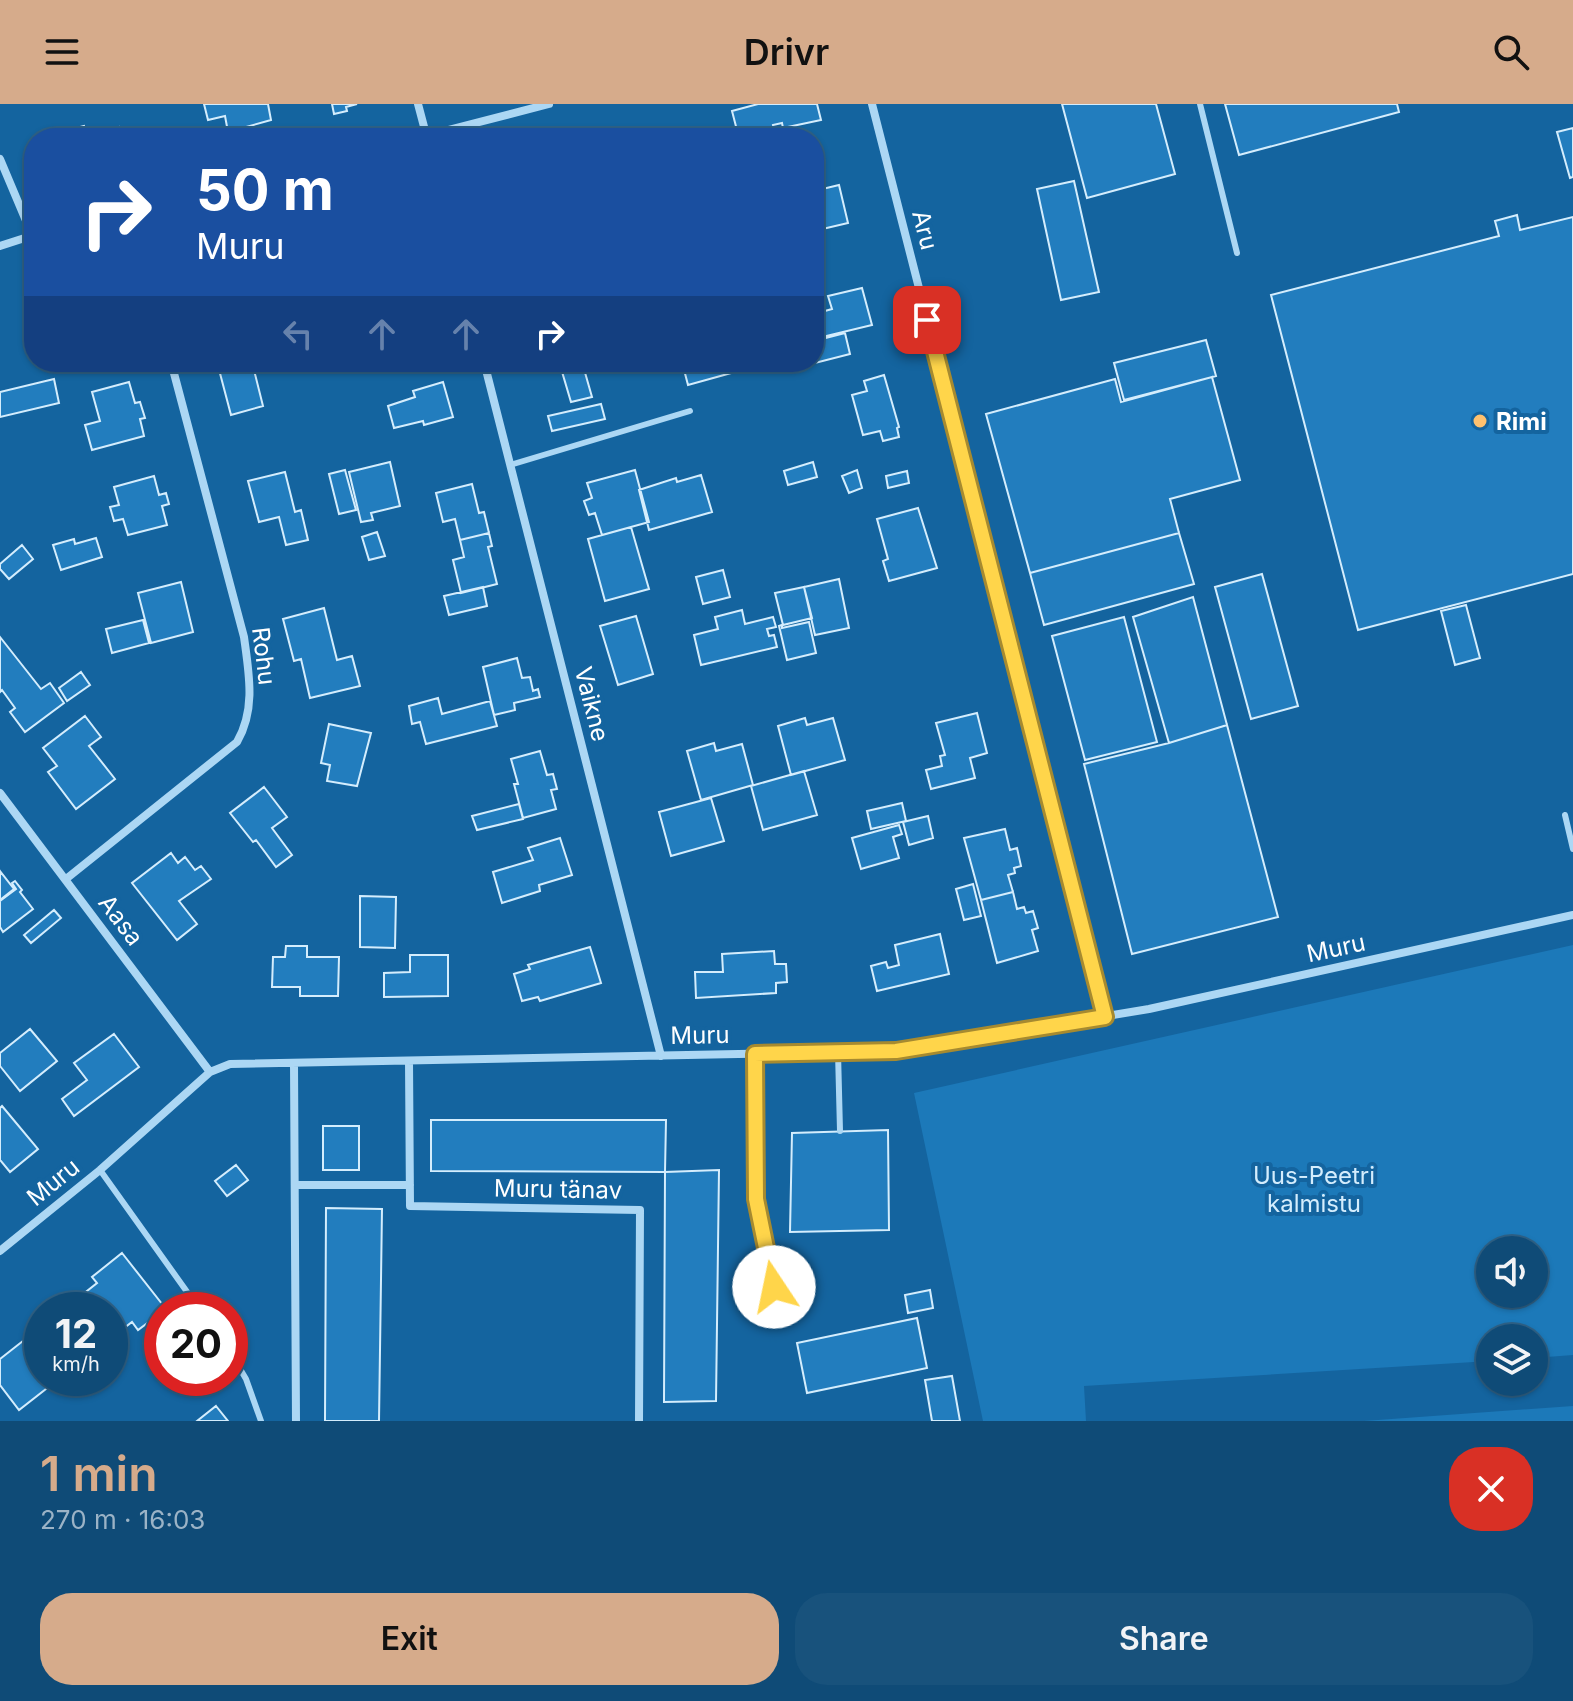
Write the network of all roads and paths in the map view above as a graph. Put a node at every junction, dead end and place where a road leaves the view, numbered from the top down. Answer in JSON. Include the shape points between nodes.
{"nodes":[{"id":1,"x":418,"y":104,"type":"edge"},
{"id":2,"x":549,"y":104,"type":"edge"},
{"id":3,"x":872,"y":104,"type":"edge"},
{"id":4,"x":1200,"y":104,"type":"edge"},
{"id":5,"x":422,"y":128,"type":"edge"},
{"id":6,"x":457,"y":128,"type":"edge"},
{"id":7,"x":0,"y":159,"type":"edge"},
{"id":8,"x":24,"y":214,"type":"edge"},
{"id":9,"x":24,"y":238,"type":"edge"},
{"id":10,"x":0,"y":246,"type":"edge"},
{"id":11,"x":1237,"y":253,"type":"dead end"},
{"id":12,"x":174,"y":372,"type":"edge"},
{"id":13,"x":487,"y":372,"type":"edge"},
{"id":14,"x":690,"y":411,"type":"dead end"},
{"id":15,"x":510,"y":465,"type":"junction"},
{"id":16,"x":0,"y":793,"type":"edge"},
{"id":17,"x":1565,"y":815,"type":"dead end"},
{"id":18,"x":1573,"y":849,"type":"edge"},
{"id":19,"x":66,"y":879,"type":"junction"},
{"id":20,"x":1573,"y":915,"type":"edge"},
{"id":21,"x":1105,"y":1017,"type":"junction"},
{"id":22,"x":838,"y":1052,"type":"junction"},
{"id":23,"x":755,"y":1054,"type":"junction"},
{"id":24,"x":661,"y":1056,"type":"junction"},
{"id":25,"x":409,"y":1061,"type":"junction"},
{"id":26,"x":294,"y":1063,"type":"junction"},
{"id":27,"x":210,"y":1072,"type":"junction"},
{"id":28,"x":840,"y":1131,"type":"dead end"},
{"id":29,"x":100,"y":1170,"type":"junction"},
{"id":30,"x":295,"y":1185,"type":"junction"},
{"id":31,"x":410,"y":1185,"type":"junction"},
{"id":32,"x":0,"y":1251,"type":"edge"},
{"id":33,"x":187,"y":1292,"type":"edge"},
{"id":34,"x":780,"y":1317,"type":"dead end"},
{"id":35,"x":248,"y":1385,"type":"edge"},
{"id":36,"x":261,"y":1421,"type":"edge"},
{"id":37,"x":296,"y":1421,"type":"edge"},
{"id":38,"x":639,"y":1421,"type":"edge"}],
"edges":[{"from":1,"to":5,"type":"street"},
{"from":2,"to":6,"type":"street"},
{"from":3,"to":21,"type":"street","name":"Aru"},
{"from":4,"to":11,"type":"lane"},
{"from":7,"to":8,"type":"street"},
{"from":9,"to":10,"type":"street"},
{"from":12,"to":19,"type":"street","name":"Rohu","via":[[244,637],[250,711],[237,742]]},
{"from":13,"to":15,"type":"street","name":"Vaikne"},
{"from":14,"to":15,"type":"lane"},
{"from":15,"to":24,"type":"street","name":"Vaikne"},
{"from":16,"to":19,"type":"street","name":"Aasa"},
{"from":17,"to":18,"type":"lane"},
{"from":19,"to":27,"type":"street","name":"Aasa"},
{"from":20,"to":21,"type":"street","name":"Muru"},
{"from":21,"to":22,"type":"street","name":"Muru","via":[[896,1051]]},
{"from":22,"to":23,"type":"street","name":"Muru"},
{"from":22,"to":28,"type":"lane"},
{"from":23,"to":24,"type":"street","name":"Muru"},
{"from":23,"to":34,"type":"lane","via":[[756,1199]]},
{"from":24,"to":25,"type":"street","name":"Muru"},
{"from":25,"to":26,"type":"street","name":"Muru"},
{"from":25,"to":31,"type":"street"},
{"from":26,"to":27,"type":"street","name":"Muru","via":[[230,1064]]},
{"from":26,"to":30,"type":"street"},
{"from":27,"to":29,"type":"street","name":"Muru"},
{"from":29,"to":32,"type":"street","name":"Muru"},
{"from":29,"to":33,"type":"lane"},
{"from":30,"to":31,"type":"street"},
{"from":30,"to":37,"type":"street"},
{"from":31,"to":38,"type":"street","name":"Muru tänav","via":[[410,1206],[640,1210]]},
{"from":35,"to":36,"type":"lane"}]}
